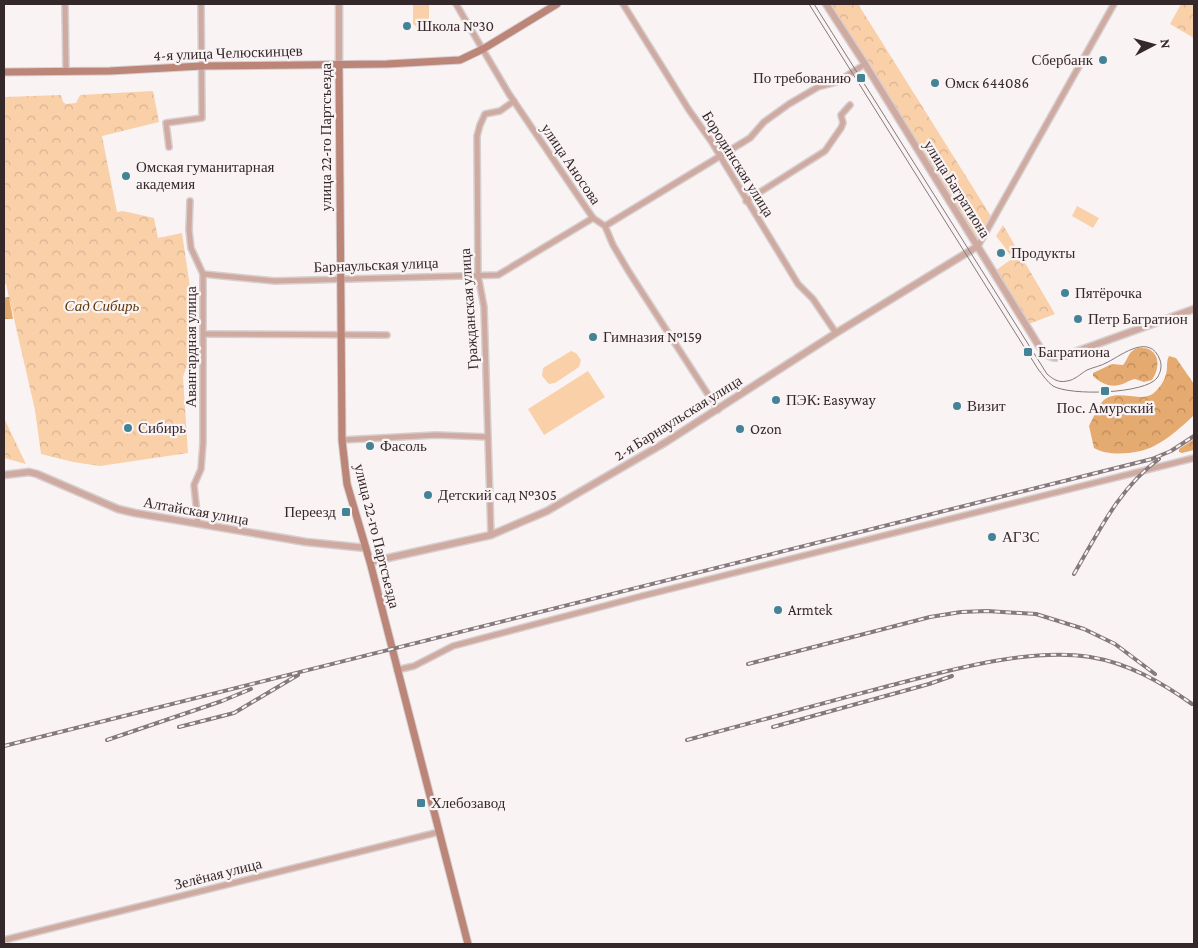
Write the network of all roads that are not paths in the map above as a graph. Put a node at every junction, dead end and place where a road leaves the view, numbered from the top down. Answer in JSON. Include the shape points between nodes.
{"nodes":[{"id":1,"x":65,"y":4,"type":"edge"},
{"id":2,"x":201,"y":4,"type":"edge"},
{"id":3,"x":339,"y":4,"type":"edge"},
{"id":4,"x":456,"y":4,"type":"edge"},
{"id":5,"x":557,"y":4,"type":"edge"},
{"id":6,"x":624,"y":4,"type":"edge"},
{"id":7,"x":826,"y":4,"type":"edge"},
{"id":8,"x":1114,"y":4,"type":"edge"},
{"id":9,"x":483,"y":49,"type":"junction"},
{"id":10,"x":865,"y":64,"type":"junction"},
{"id":11,"x":340,"y":65,"type":"junction"},
{"id":12,"x":202,"y":66,"type":"junction"},
{"id":13,"x":4,"y":72,"type":"edge"},
{"id":14,"x":66,"y":72,"type":"junction"},
{"id":15,"x":514,"y":101,"type":"junction"},
{"id":16,"x":850,"y":105,"type":"dead end"},
{"id":17,"x":169,"y":147,"type":"dead end"},
{"id":18,"x":719,"y":157,"type":"junction"},
{"id":19,"x":746,"y":200,"type":"junction"},
{"id":20,"x":190,"y":201,"type":"dead end"},
{"id":21,"x":593,"y":218,"type":"junction"},
{"id":22,"x":606,"y":226,"type":"junction"},
{"id":23,"x":978,"y":246,"type":"junction"},
{"id":24,"x":203,"y":274,"type":"junction"},
{"id":25,"x":478,"y":275,"type":"junction"},
{"id":26,"x":341,"y":278,"type":"junction"},
{"id":27,"x":1194,"y":309,"type":"edge"},
{"id":28,"x":836,"y":333,"type":"junction"},
{"id":29,"x":204,"y":334,"type":"junction"},
{"id":30,"x":341,"y":334,"type":"junction"},
{"id":31,"x":387,"y":334,"type":"dead end"},
{"id":32,"x":718,"y":410,"type":"junction"},
{"id":33,"x":488,"y":437,"type":"junction"},
{"id":34,"x":342,"y":440,"type":"junction"},
{"id":35,"x":1194,"y":458,"type":"edge"},
{"id":36,"x":4,"y":475,"type":"edge"},
{"id":37,"x":198,"y":524,"type":"junction"},
{"id":38,"x":491,"y":535,"type":"junction"},
{"id":39,"x":366,"y":548,"type":"junction"},
{"id":40,"x":370,"y":562,"type":"junction"},
{"id":41,"x":397,"y":670,"type":"junction"},
{"id":42,"x":439,"y":832,"type":"junction"},
{"id":43,"x":4,"y":940,"type":"edge"},
{"id":44,"x":468,"y":944,"type":"edge"}],
"edges":[{"from":1,"to":14,"type":"street"},
{"from":2,"to":12,"type":"street"},
{"from":3,"to":11,"type":"street","name":"улица 22-го Партсъезда"},
{"from":4,"to":9,"type":"street","name":"улица Аносова"},
{"from":5,"to":9,"type":"main road","name":"4-я улица Челюскинцев"},
{"from":6,"to":18,"type":"street","name":"Бородинская улица"},
{"from":7,"to":10,"type":"street","name":"улица Багратиона"},
{"from":8,"to":23,"type":"street"},
{"from":9,"to":11,"type":"main road","name":"4-я улица Челюскинцев","via":[[460,60],[446,62]]},
{"from":9,"to":15,"type":"street","name":"улица Аносова"},
{"from":10,"to":18,"type":"street","via":[[837,82],[818,87],[789,104],[764,122],[750,138]]},
{"from":10,"to":23,"type":"street","name":"улица Багратиона"},
{"from":11,"to":12,"type":"main road","name":"4-я улица Челюскинцев"},
{"from":11,"to":26,"type":"main road","name":"улица 22-го Партсъезда"},
{"from":12,"to":14,"type":"main road","name":"4-я улица Челюскинцев"},
{"from":12,"to":17,"type":"street","via":[[202,118],[166,123]]},
{"from":13,"to":14,"type":"main road","name":"4-я улица Челюскинцев"},
{"from":15,"to":21,"type":"street","name":"улица Аносова"},
{"from":15,"to":25,"type":"street","name":"Гражданская улица","via":[[500,111],[485,114],[477,136]]},
{"from":16,"to":19,"type":"street","via":[[841,115],[842,128],[825,151]]},
{"from":18,"to":19,"type":"street","name":"Бородинская улица"},
{"from":18,"to":22,"type":"street"},
{"from":19,"to":28,"type":"street","name":"Бородинская улица","via":[[798,284],[814,299]]},
{"from":20,"to":24,"type":"street","name":"Авангардная улица","via":[[191,248]]},
{"from":21,"to":22,"type":"street","name":"улица Аносова"},
{"from":21,"to":25,"type":"street","name":"Барнаульская улица","via":[[498,275]]},
{"from":22,"to":32,"type":"street","via":[[629,272]]},
{"from":23,"to":27,"type":"street","name":"улица Багратиона","via":[[1031,333],[1051,358],[1056,359]]},
{"from":23,"to":28,"type":"street","name":"2-я Барнаульская улица"},
{"from":24,"to":26,"type":"street","name":"Барнаульская улица","via":[[275,281]]},
{"from":24,"to":29,"type":"street","name":"Авангардная улица"},
{"from":25,"to":26,"type":"street","name":"Барнаульская улица"},
{"from":25,"to":33,"type":"street","name":"Гражданская улица","via":[[484,307]]},
{"from":26,"to":30,"type":"main road","name":"улица 22-го Партсъезда"},
{"from":28,"to":32,"type":"street","name":"2-я Барнаульская улица"},
{"from":29,"to":30,"type":"street"},
{"from":29,"to":37,"type":"street","name":"Авангардная улица","via":[[203,443],[201,468],[194,485]]},
{"from":30,"to":31,"type":"street"},
{"from":30,"to":34,"type":"main road","name":"улица 22-го Партсъезда"},
{"from":32,"to":38,"type":"street","name":"2-я Барнаульская улица","via":[[547,511]]},
{"from":33,"to":34,"type":"street","via":[[436,435]]},
{"from":33,"to":38,"type":"street","name":"Гражданская улица"},
{"from":34,"to":39,"type":"main road","name":"улица 22-го Партсъезда","via":[[347,484]]},
{"from":35,"to":41,"type":"street","via":[[454,646],[414,666]]},
{"from":36,"to":37,"type":"street","name":"Алтайская улица","via":[[29,472],[118,510]]},
{"from":37,"to":39,"type":"street","name":"Алтайская улица","via":[[306,542]]},
{"from":38,"to":40,"type":"street","name":"2-я Барнаульская улица"},
{"from":39,"to":40,"type":"main road","name":"улица 22-го Партсъезда"},
{"from":40,"to":41,"type":"main road","name":"улица 22-го Партсъезда"},
{"from":41,"to":42,"type":"main road","name":"улица 22-го Партсъезда"},
{"from":42,"to":43,"type":"street","name":"Зелёная улица"},
{"from":42,"to":44,"type":"main road","name":"улица 22-го Партсъезда"}]}
